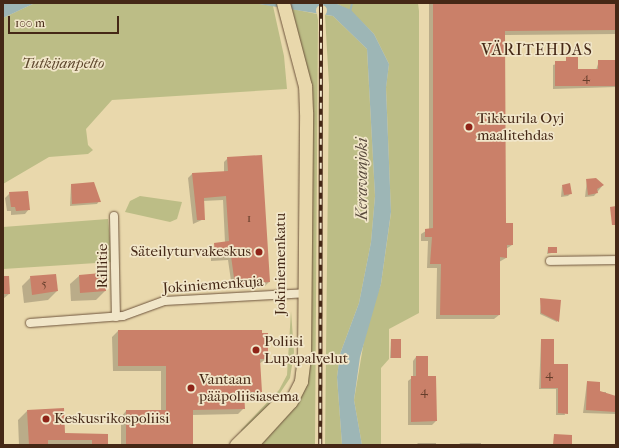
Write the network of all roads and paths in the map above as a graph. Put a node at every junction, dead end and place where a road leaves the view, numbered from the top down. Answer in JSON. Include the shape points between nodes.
{"nodes":[{"id":1,"x":283,"y":3,"type":"edge"},
{"id":2,"x":114,"y":216,"type":"dead end"},
{"id":3,"x":616,"y":260,"type":"edge"},
{"id":4,"x":550,"y":261,"type":"dead end"},
{"id":5,"x":301,"y":293,"type":"junction"},
{"id":6,"x":116,"y":317,"type":"junction"},
{"id":7,"x":30,"y":323,"type":"dead end"},
{"id":8,"x":236,"y":445,"type":"edge"},
{"id":9,"x":251,"y":445,"type":"edge"}],
"edges":[{"from":1,"to":5,"type":"main road","name":"Jokiniemenkatu","via":[[296,60]]},
{"from":2,"to":6,"type":"street","name":"Rillitie"},
{"from":3,"to":4,"type":"street"},
{"from":5,"to":6,"type":"street","name":"Jokiniemenkuja","via":[[164,301]]},
{"from":5,"to":8,"type":"main road","name":"Jokiniemenkatu","via":[[293,380],[282,400]]},
{"from":5,"to":9,"type":"main road","name":"Jokiniemenkatu","via":[[301,381],[285,409]]},
{"from":6,"to":7,"type":"street","name":"Jokiniemenkuja"}]}
